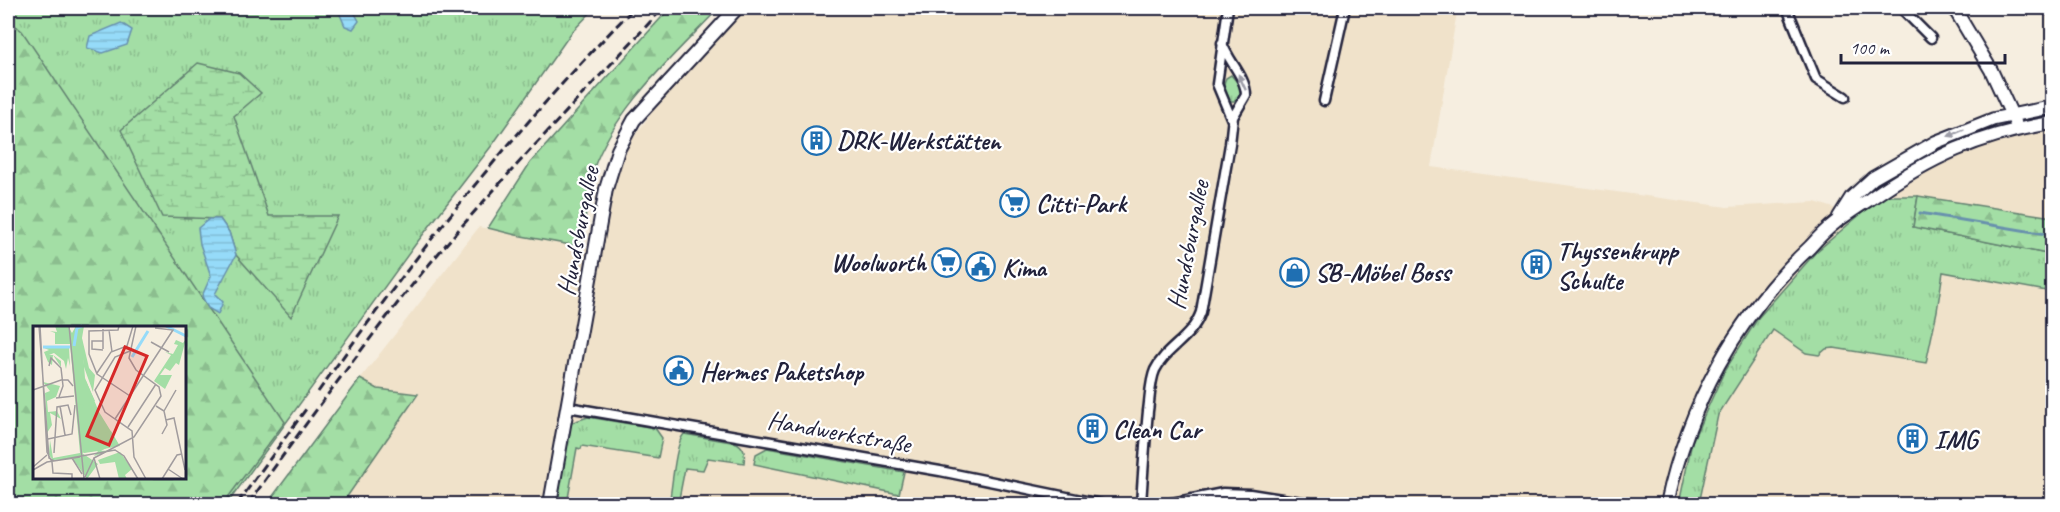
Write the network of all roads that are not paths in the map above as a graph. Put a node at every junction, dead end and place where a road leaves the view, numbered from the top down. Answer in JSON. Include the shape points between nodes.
{"nodes":[{"id":1,"x":737,"y":8,"type":"edge"},
{"id":2,"x":1228,"y":8,"type":"edge"},
{"id":3,"x":1345,"y":8,"type":"edge"},
{"id":4,"x":1787,"y":8,"type":"edge"},
{"id":5,"x":1901,"y":8,"type":"edge"},
{"id":6,"x":1954,"y":8,"type":"edge"},
{"id":7,"x":2048,"y":8,"type":"edge"},
{"id":8,"x":2052,"y":10,"type":"edge"},
{"id":9,"x":1931,"y":38,"type":"dead end"},
{"id":10,"x":1222,"y":44,"type":"junction"},
{"id":11,"x":1845,"y":97,"type":"dead end"},
{"id":12,"x":1324,"y":101,"type":"dead end"},
{"id":13,"x":2052,"y":107,"type":"edge"},
{"id":14,"x":2012,"y":115,"type":"junction"},
{"id":15,"x":1232,"y":121,"type":"junction"},
{"id":16,"x":2052,"y":123,"type":"edge"},
{"id":17,"x":2018,"y":128,"type":"junction"},
{"id":18,"x":1835,"y":223,"type":"junction"},
{"id":19,"x":568,"y":407,"type":"junction"},
{"id":20,"x":550,"y":504,"type":"edge"},
{"id":21,"x":1101,"y":504,"type":"edge"},
{"id":22,"x":1141,"y":504,"type":"edge"},
{"id":23,"x":1167,"y":504,"type":"edge"},
{"id":24,"x":1315,"y":504,"type":"edge"},
{"id":25,"x":1667,"y":504,"type":"edge"}],
"edges":[{"from":1,"to":19,"type":"street","name":"Hundsburgallee","via":[[634,120],[618,150],[606,189]]},
{"from":2,"to":10,"type":"street","name":"Hundsburgallee"},
{"from":3,"to":12,"type":"street"},
{"from":4,"to":11,"type":"street","via":[[1816,79]]},
{"from":5,"to":9,"type":"street"},
{"from":6,"to":14,"type":"street"},
{"from":7,"to":8,"type":"street"},
{"from":10,"to":15,"type":"street","name":"Hundsburgallee","via":[[1217,84]]},
{"from":15,"to":10,"type":"street","name":"Hundsburgallee","one_way":true,"via":[[1246,90]]},
{"from":13,"to":14,"type":"street"},
{"from":14,"to":17,"type":"street"},
{"from":14,"to":18,"type":"street","one_way":true,"via":[[1957,132],[1886,168],[1851,198]]},
{"from":15,"to":22,"type":"street","name":"Hundsburgallee","via":[[1201,312],[1191,333],[1163,356],[1154,372]]},
{"from":16,"to":17,"type":"street"},
{"from":17,"to":18,"type":"street","via":[[1963,145],[1937,158]]},
{"from":18,"to":25,"type":"street","via":[[1770,287],[1730,344],[1694,414]]},
{"from":19,"to":20,"type":"street","name":"Hundsburgallee"},
{"from":19,"to":21,"type":"street","name":"Handwerkstraße","via":[[940,471]]},
{"from":23,"to":24,"type":"street","via":[[1237,493]]}]}
